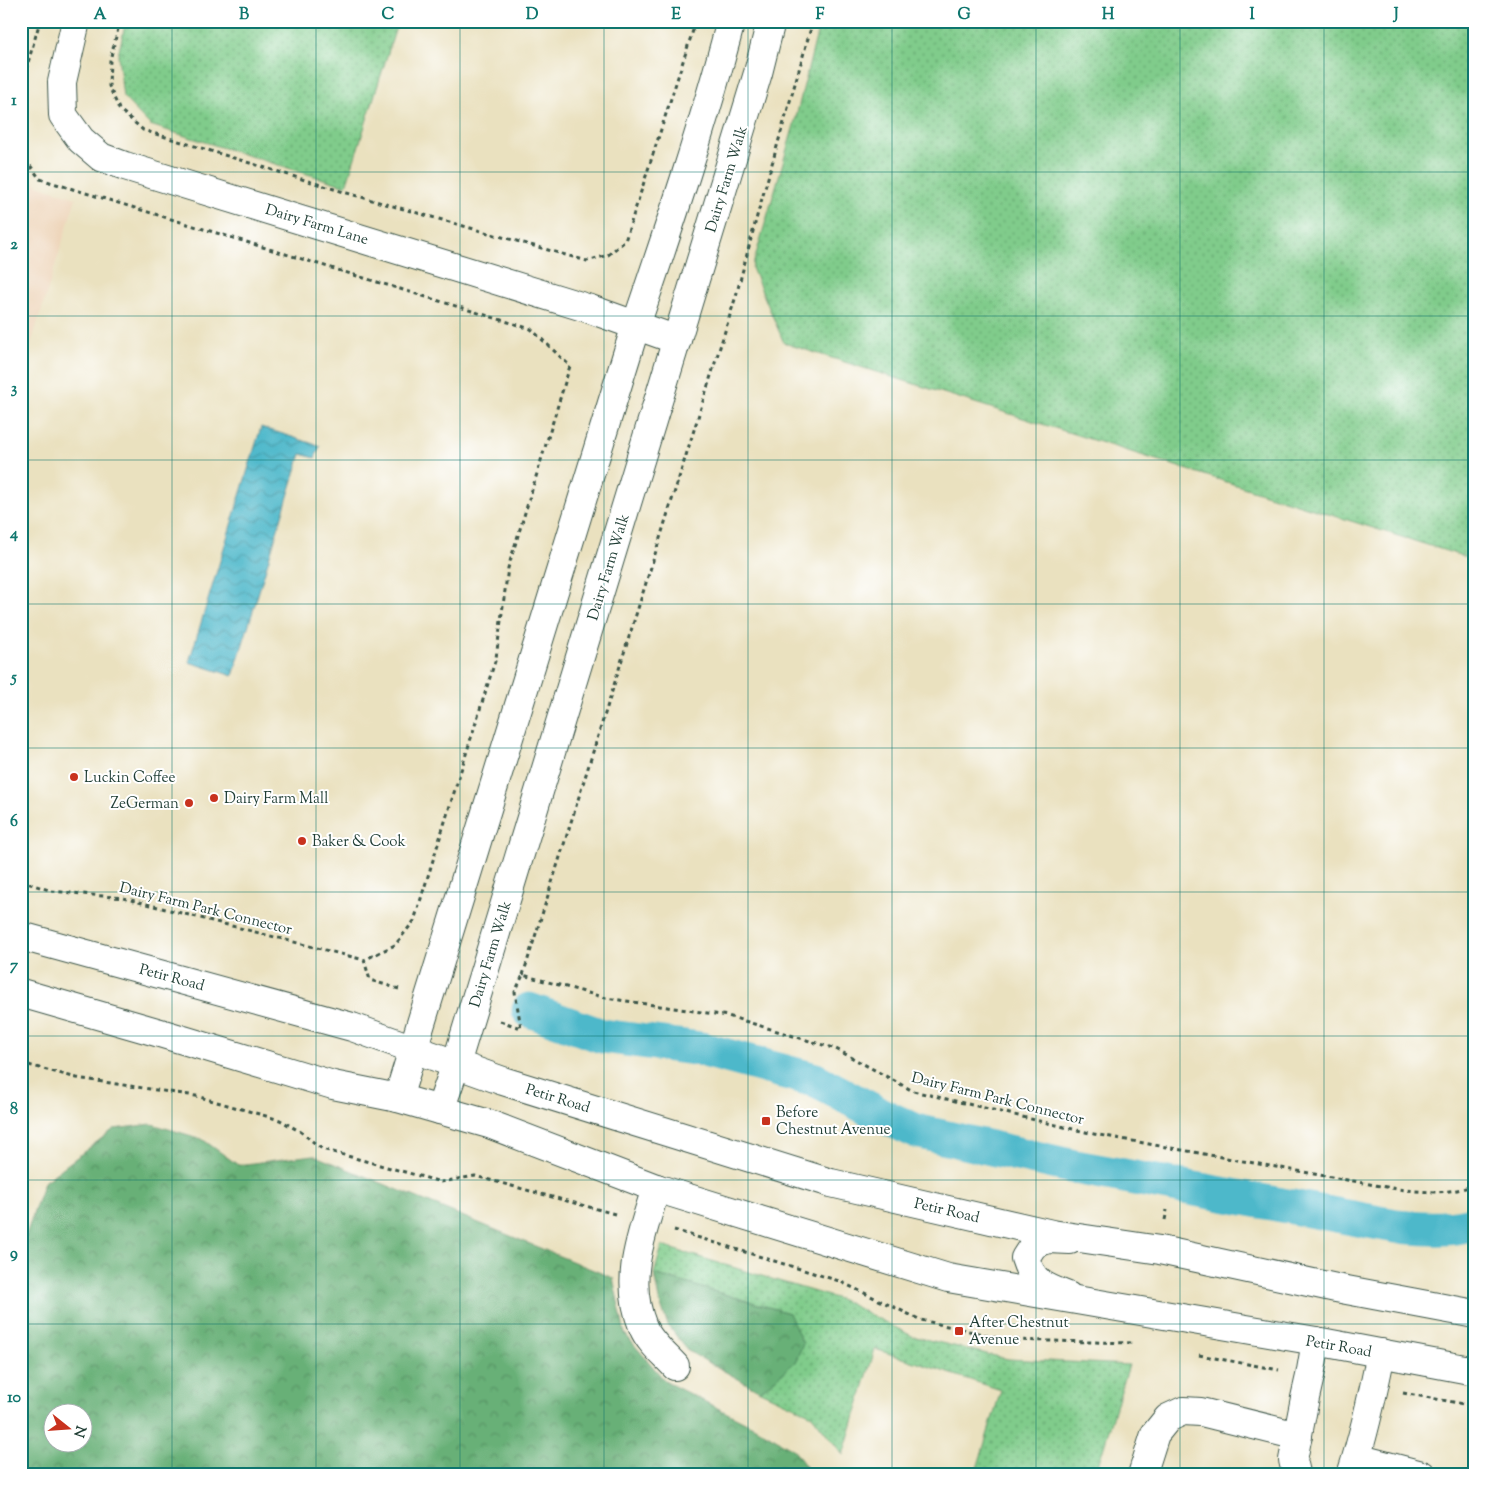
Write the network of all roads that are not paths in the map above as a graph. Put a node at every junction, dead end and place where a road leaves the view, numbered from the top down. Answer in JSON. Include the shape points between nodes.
{"nodes":[{"id":1,"x":76,"y":21,"type":"edge"},
{"id":2,"x":731,"y":21,"type":"edge"},
{"id":3,"x":772,"y":21,"type":"edge"},
{"id":4,"x":636,"y":325,"type":"junction"},
{"id":5,"x":677,"y":340,"type":"junction"},
{"id":6,"x":21,"y":936,"type":"edge"},
{"id":7,"x":21,"y":993,"type":"edge"},
{"id":8,"x":413,"y":1048,"type":"junction"},
{"id":9,"x":456,"y":1064,"type":"junction"},
{"id":10,"x":398,"y":1098,"type":"junction"},
{"id":11,"x":440,"y":1110,"type":"junction"},
{"id":12,"x":656,"y":1188,"type":"junction"},
{"id":13,"x":1100,"y":1241,"type":"junction"},
{"id":14,"x":1084,"y":1302,"type":"junction"},
{"id":15,"x":1475,"y":1314,"type":"edge"},
{"id":16,"x":1316,"y":1341,"type":"junction"},
{"id":17,"x":1381,"y":1353,"type":"junction"},
{"id":18,"x":675,"y":1366,"type":"dead end"},
{"id":19,"x":1475,"y":1370,"type":"edge"},
{"id":20,"x":1298,"y":1436,"type":"junction"},
{"id":21,"x":1354,"y":1466,"type":"edge"},
{"id":22,"x":1142,"y":1475,"type":"edge"},
{"id":23,"x":1298,"y":1475,"type":"edge"},
{"id":24,"x":1422,"y":1475,"type":"edge"}],
"edges":[{"from":1,"to":4,"type":"street","name":"Dairy Farm Lane","via":[[62,82],[63,115],[81,140],[101,157]]},
{"from":2,"to":4,"type":"street","via":[[714,85]]},
{"from":3,"to":5,"type":"street","name":"Dairy Farm Walk"},
{"from":4,"to":5,"type":"street","name":"Dairy Farm Lane"},
{"from":4,"to":8,"type":"street"},
{"from":5,"to":9,"type":"street","name":"Dairy Farm Walk"},
{"from":6,"to":8,"type":"street","name":"Petir Road","via":[[352,1026]]},
{"from":7,"to":10,"type":"street","name":"Petir Road","via":[[333,1085]]},
{"from":8,"to":9,"type":"street","name":"Petir Road"},
{"from":8,"to":10,"type":"street"},
{"from":9,"to":11,"type":"street","name":"Dairy Farm Walk"},
{"from":9,"to":13,"type":"street","name":"Petir Road","via":[[831,1183],[1052,1234]]},
{"from":10,"to":11,"type":"street","name":"Petir Road"},
{"from":11,"to":12,"type":"street","name":"Petir Road","via":[[489,1124]]},
{"from":12,"to":14,"type":"street","name":"Petir Road","via":[[948,1278]]},
{"from":12,"to":18,"type":"street","via":[[636,1253],[633,1281],[644,1328]]},
{"from":13,"to":14,"type":"street","name":"Petir Road","via":[[1048,1239],[1034,1244],[1025,1258],[1029,1272],[1044,1286]]},
{"from":13,"to":15,"type":"street","name":"Petir Road","via":[[1160,1250]]},
{"from":14,"to":16,"type":"street","name":"Petir Road"},
{"from":16,"to":17,"type":"street","name":"Petir Road"},
{"from":16,"to":20,"type":"street"},
{"from":17,"to":19,"type":"street","name":"Petir Road"},
{"from":17,"to":21,"type":"street"},
{"from":20,"to":22,"type":"street","via":[[1183,1410],[1168,1418],[1155,1434]]},
{"from":20,"to":23,"type":"street","via":[[1293,1460]]},
{"from":21,"to":24,"type":"street"}]}
